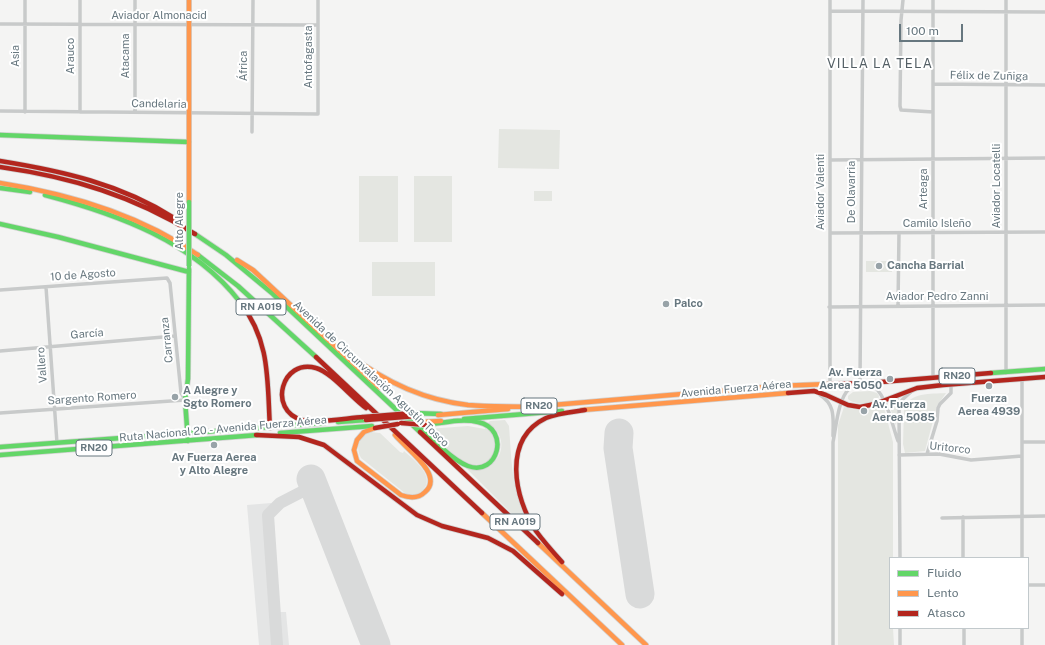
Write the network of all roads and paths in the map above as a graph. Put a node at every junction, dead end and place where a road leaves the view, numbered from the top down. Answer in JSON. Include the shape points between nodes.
{"nodes":[{"id":1,"x":25,"y":0,"type":"edge"},
{"id":2,"x":80,"y":0,"type":"edge"},
{"id":3,"x":135,"y":0,"type":"edge"},
{"id":4,"x":189,"y":0,"type":"edge"},
{"id":5,"x":253,"y":0,"type":"edge"},
{"id":6,"x":318,"y":0,"type":"edge"},
{"id":7,"x":830,"y":0,"type":"edge"},
{"id":8,"x":863,"y":0,"type":"edge"},
{"id":9,"x":903,"y":0,"type":"edge"},
{"id":10,"x":933,"y":0,"type":"edge"},
{"id":11,"x":1006,"y":0,"type":"edge"},
{"id":12,"x":830,"y":11,"type":"junction"},
{"id":13,"x":863,"y":11,"type":"junction"},
{"id":14,"x":901,"y":12,"type":"junction"},
{"id":15,"x":933,"y":12,"type":"junction"},
{"id":16,"x":1006,"y":12,"type":"junction"},
{"id":17,"x":1045,"y":12,"type":"edge"},
{"id":18,"x":0,"y":24,"type":"edge"},
{"id":19,"x":189,"y":24,"type":"junction"},
{"id":20,"x":25,"y":25,"type":"junction"},
{"id":21,"x":80,"y":25,"type":"junction"},
{"id":22,"x":135,"y":25,"type":"junction"},
{"id":23,"x":253,"y":25,"type":"junction"},
{"id":24,"x":318,"y":25,"type":"junction"},
{"id":25,"x":934,"y":84,"type":"junction"},
{"id":26,"x":1006,"y":86,"type":"junction"},
{"id":27,"x":1045,"y":86,"type":"edge"},
{"id":28,"x":0,"y":112,"type":"edge"},
{"id":29,"x":25,"y":112,"type":"junction"},
{"id":30,"x":80,"y":112,"type":"junction"},
{"id":31,"x":135,"y":112,"type":"junction"},
{"id":32,"x":933,"y":112,"type":"junction"},
{"id":33,"x":189,"y":113,"type":"junction"},
{"id":34,"x":253,"y":113,"type":"junction"},
{"id":35,"x":318,"y":114,"type":"joint"},
{"id":36,"x":252,"y":132,"type":"dead end"},
{"id":37,"x":0,"y":135,"type":"edge"},
{"id":38,"x":189,"y":142,"type":"junction"},
{"id":39,"x":1006,"y":158,"type":"junction"},
{"id":40,"x":1045,"y":158,"type":"edge"},
{"id":41,"x":861,"y":159,"type":"junction"},
{"id":42,"x":933,"y":159,"type":"junction"},
{"id":43,"x":830,"y":160,"type":"junction"},
{"id":44,"x":0,"y":161,"type":"edge"},
{"id":45,"x":0,"y":167,"type":"edge"},
{"id":46,"x":0,"y":183,"type":"edge"},
{"id":47,"x":0,"y":188,"type":"edge"},
{"id":48,"x":0,"y":224,"type":"edge"},
{"id":49,"x":1006,"y":232,"type":"junction"},
{"id":50,"x":1045,"y":232,"type":"edge"},
{"id":51,"x":830,"y":233,"type":"junction"},
{"id":52,"x":860,"y":233,"type":"junction"},
{"id":53,"x":899,"y":233,"type":"junction"},
{"id":54,"x":933,"y":233,"type":"junction"},
{"id":55,"x":198,"y":235,"type":"junction"},
{"id":56,"x":211,"y":244,"type":"junction"},
{"id":57,"x":189,"y":272,"type":"junction"},
{"id":58,"x":167,"y":278,"type":"joint"},
{"id":59,"x":46,"y":287,"type":"junction"},
{"id":60,"x":0,"y":290,"type":"edge"},
{"id":61,"x":1006,"y":305,"type":"junction"},
{"id":62,"x":1045,"y":305,"type":"edge"},
{"id":63,"x":898,"y":306,"type":"junction"},
{"id":64,"x":933,"y":306,"type":"junction"},
{"id":65,"x":829,"y":307,"type":"junction"},
{"id":66,"x":860,"y":307,"type":"junction"},
{"id":67,"x":310,"y":322,"type":"junction"},
{"id":68,"x":175,"y":336,"type":"junction"},
{"id":69,"x":50,"y":347,"type":"junction"},
{"id":70,"x":0,"y":351,"type":"edge"},
{"id":71,"x":1045,"y":369,"type":"edge"},
{"id":72,"x":1006,"y":373,"type":"junction"},
{"id":73,"x":933,"y":377,"type":"junction"},
{"id":74,"x":1045,"y":377,"type":"edge"},
{"id":75,"x":1022,"y":379,"type":"junction"},
{"id":76,"x":860,"y":383,"type":"junction"},
{"id":77,"x":868,"y":383,"type":"junction"},
{"id":78,"x":951,"y":384,"type":"junction"},
{"id":79,"x":830,"y":385,"type":"junction"},
{"id":80,"x":916,"y":388,"type":"junction"},
{"id":81,"x":814,"y":391,"type":"junction"},
{"id":82,"x":670,"y":395,"type":"junction"},
{"id":83,"x":185,"y":400,"type":"junction"},
{"id":84,"x":884,"y":401,"type":"junction"},
{"id":85,"x":671,"y":403,"type":"junction"},
{"id":86,"x":841,"y":403,"type":"junction"},
{"id":87,"x":533,"y":407,"type":"junction"},
{"id":88,"x":55,"y":409,"type":"junction"},
{"id":89,"x":585,"y":410,"type":"junction"},
{"id":90,"x":0,"y":413,"type":"edge"},
{"id":91,"x":365,"y":419,"type":"junction"},
{"id":92,"x":385,"y":422,"type":"junction"},
{"id":93,"x":424,"y":423,"type":"junction"},
{"id":94,"x":374,"y":427,"type":"junction"},
{"id":95,"x":270,"y":428,"type":"junction"},
{"id":96,"x":187,"y":433,"type":"junction"},
{"id":97,"x":256,"y":435,"type":"junction"},
{"id":98,"x":188,"y":441,"type":"junction"},
{"id":99,"x":833,"y":442,"type":"junction"},
{"id":100,"x":1022,"y":442,"type":"junction"},
{"id":101,"x":1045,"y":442,"type":"edge"},
{"id":102,"x":57,"y":443,"type":"junction"},
{"id":103,"x":899,"y":444,"type":"junction"},
{"id":104,"x":0,"y":447,"type":"edge"},
{"id":105,"x":928,"y":454,"type":"junction"},
{"id":106,"x":0,"y":455,"type":"edge"},
{"id":107,"x":899,"y":455,"type":"junction"},
{"id":108,"x":1022,"y":456,"type":"junction"},
{"id":109,"x":1022,"y":516,"type":"junction"},
{"id":110,"x":1045,"y":516,"type":"edge"},
{"id":111,"x":963,"y":517,"type":"junction"},
{"id":112,"x":942,"y":518,"type":"dead end"},
{"id":113,"x":900,"y":557,"type":"edge"},
{"id":114,"x":963,"y":557,"type":"edge"},
{"id":115,"x":1022,"y":557,"type":"edge"},
{"id":116,"x":578,"y":582,"type":"junction"},
{"id":117,"x":1029,"y":584,"type":"edge"},
{"id":118,"x":1045,"y":585,"type":"edge"},
{"id":119,"x":587,"y":613,"type":"junction"},
{"id":120,"x":900,"y":629,"type":"edge"},
{"id":121,"x":964,"y":629,"type":"edge"},
{"id":122,"x":1022,"y":629,"type":"edge"},
{"id":123,"x":622,"y":645,"type":"edge"},
{"id":124,"x":646,"y":645,"type":"edge"},
{"id":125,"x":833,"y":645,"type":"edge"},
{"id":126,"x":900,"y":645,"type":"edge"},
{"id":127,"x":964,"y":645,"type":"edge"},
{"id":128,"x":1022,"y":645,"type":"edge"}],
"edges":[{"from":1,"to":20,"type":"street","name":"Asia"},
{"from":2,"to":21,"type":"street","name":"Arauco"},
{"from":3,"to":22,"type":"street","name":"Atacama"},
{"from":4,"to":19,"type":"main road","name":"Alto Alegre"},
{"from":5,"to":23,"type":"street","name":"África"},
{"from":6,"to":24,"type":"street","name":"Antofagasta"},
{"from":7,"to":12,"type":"street","name":"Aviador Valenti"},
{"from":8,"to":13,"type":"street","name":"De Olavarria"},
{"from":9,"to":14,"type":"street"},
{"from":10,"to":15,"type":"street","name":"Arteaga"},
{"from":11,"to":16,"type":"street","name":"Aviador Locatelli"},
{"from":12,"to":13,"type":"street"},
{"from":12,"to":43,"type":"street","name":"Aviador Valenti"},
{"from":13,"to":14,"type":"street"},
{"from":13,"to":41,"type":"street","name":"De Olavarria"},
{"from":14,"to":15,"type":"street"},
{"from":14,"to":32,"type":"street","via":[[901,110]]},
{"from":15,"to":16,"type":"street"},
{"from":15,"to":25,"type":"street","name":"Arteaga"},
{"from":16,"to":17,"type":"street"},
{"from":16,"to":26,"type":"street","name":"Aviador Locatelli"},
{"from":18,"to":20,"type":"street","name":"Aviador Almonacid"},
{"from":19,"to":22,"type":"street","name":"Aviador Almonacid"},
{"from":19,"to":23,"type":"street","name":"Aviador Almonacid"},
{"from":19,"to":33,"type":"main road","name":"Alto Alegre"},
{"from":20,"to":21,"type":"street","name":"Aviador Almonacid"},
{"from":20,"to":29,"type":"street","name":"Asia"},
{"from":21,"to":22,"type":"street","name":"Aviador Almonacid"},
{"from":21,"to":30,"type":"street","name":"Arauco"},
{"from":22,"to":31,"type":"street","name":"Atacama"},
{"from":23,"to":24,"type":"street","name":"Aviador Almonacid"},
{"from":23,"to":34,"type":"street","name":"África"},
{"from":24,"to":35,"type":"street","name":"Antofagasta"},
{"from":25,"to":26,"type":"street","name":"Félix de Zuñiga"},
{"from":25,"to":32,"type":"street","name":"Arteaga"},
{"from":26,"to":27,"type":"street","name":"Félix de Zuñiga"},
{"from":26,"to":39,"type":"street","name":"Aviador Locatelli"},
{"from":28,"to":29,"type":"street","name":"Candelaria"},
{"from":29,"to":30,"type":"street","name":"Candelaria"},
{"from":30,"to":31,"type":"street","name":"Candelaria"},
{"from":31,"to":33,"type":"street","name":"Candelaria"},
{"from":32,"to":42,"type":"street","name":"Arteaga"},
{"from":33,"to":34,"type":"street","name":"Candelaria"},
{"from":33,"to":38,"type":"main road","name":"Alto Alegre"},
{"from":34,"to":35,"type":"street","name":"Candelaria"},
{"from":34,"to":36,"type":"street","name":"África"},
{"from":37,"to":38,"type":"main road"},
{"from":38,"to":57,"type":"main road","name":"Alto Alegre","bridge":true},
{"from":39,"to":40,"type":"street"},
{"from":39,"to":42,"type":"street"},
{"from":39,"to":49,"type":"street","name":"Aviador Locatelli"},
{"from":41,"to":42,"type":"street"},
{"from":41,"to":43,"type":"street"},
{"from":41,"to":52,"type":"street","name":"De Olavarria"},
{"from":42,"to":54,"type":"street","name":"Arteaga"},
{"from":43,"to":51,"type":"street","name":"Aviador Valenti"},
{"from":44,"to":55,"type":"main road","via":[[58,171],[112,187],[160,207]]},
{"from":45,"to":55,"type":"main road","name":"Avenida de Circunvalación Agustín Tosco","number":"RN A019","via":[[51,175],[110,192],[157,212]]},
{"from":46,"to":92,"type":"main road","number":"RN A019","via":[[47,191],[104,207],[140,222],[180,244],[207,261],[251,298]]},
{"from":47,"to":95,"type":"main road","via":[[62,200],[126,221],[179,248],[223,280],[245,307],[262,342],[267,369]]},
{"from":48,"to":57,"type":"main road"},
{"from":49,"to":50,"type":"street","name":"Camilo Isleño"},
{"from":49,"to":54,"type":"street","name":"Camilo Isleño"},
{"from":49,"to":61,"type":"street","name":"Aviador Locatelli"},
{"from":51,"to":52,"type":"street","name":"Camilo Isleño"},
{"from":51,"to":65,"type":"street","name":"Aviador Valenti"},
{"from":52,"to":53,"type":"street","name":"Camilo Isleño"},
{"from":52,"to":66,"type":"street","name":"De Olavarria"},
{"from":53,"to":54,"type":"street","name":"Camilo Isleño"},
{"from":53,"to":63,"type":"street"},
{"from":54,"to":64,"type":"street","name":"Arteaga"},
{"from":55,"to":56,"type":"main road","name":"Avenida de Circunvalación Agustín Tosco","number":"RN A019"},
{"from":56,"to":67,"type":"main road","via":[[253,270]]},
{"from":56,"to":116,"type":"main road","name":"Avenida de Circunvalación Agustín Tosco","number":"RN A019","via":[[254,278],[336,353]]},
{"from":57,"to":83,"type":"main road","name":"Alto Alegre","via":[[188,379]]},
{"from":58,"to":59,"type":"street","name":"10 de Agosto"},
{"from":58,"to":68,"type":"street","name":"Carranza","via":[[170,282]]},
{"from":59,"to":60,"type":"street","name":"10 de Agosto"},
{"from":59,"to":69,"type":"street","name":"Vallero"},
{"from":61,"to":62,"type":"street","name":"Aviador Pedro Zanni"},
{"from":61,"to":64,"type":"street","name":"Aviador Pedro Zanni"},
{"from":61,"to":72,"type":"street","name":"Aviador Locatelli"},
{"from":63,"to":64,"type":"street","name":"Aviador Pedro Zanni"},
{"from":63,"to":66,"type":"street","name":"Aviador Pedro Zanni"},
{"from":64,"to":73,"type":"street","name":"Arteaga"},
{"from":65,"to":66,"type":"street","name":"Aviador Pedro Zanni"},
{"from":65,"to":79,"type":"street","name":"Aviador Valenti"},
{"from":66,"to":76,"type":"street","name":"De Olavarria"},
{"from":67,"to":87,"type":"main road","via":[[365,366],[415,393],[469,406]]},
{"from":67,"to":93,"type":"main road","via":[[460,463],[470,467],[483,466],[491,462],[497,454],[498,439],[486,424],[472,421]]},
{"from":68,"to":69,"type":"street","name":"García"},
{"from":68,"to":83,"type":"street","name":"Carranza","via":[[181,393]]},
{"from":69,"to":70,"type":"street","name":"García"},
{"from":69,"to":88,"type":"street","name":"Vallero"},
{"from":71,"to":72,"type":"main road","name":"Avenida Fuerza Aérea","number":"RN20"},
{"from":72,"to":73,"type":"main road","name":"Avenida Fuerza Aérea","number":"RN20"},
{"from":73,"to":77,"type":"main road","name":"Avenida Fuerza Aérea","number":"RN20"},
{"from":74,"to":75,"type":"main road","name":"Avenida Fuerza Aérea","number":"RN20"},
{"from":75,"to":78,"type":"main road","name":"Avenida Fuerza Aérea","number":"RN20"},
{"from":75,"to":100,"type":"street"},
{"from":76,"to":77,"type":"main road","name":"Avenida Fuerza Aérea","number":"RN20"},
{"from":76,"to":79,"type":"main road","name":"Avenida Fuerza Aérea","number":"RN20"},
{"from":76,"to":86,"type":"street","via":[[849,389]]},
{"from":77,"to":84,"type":"street","via":[[878,389]]},
{"from":78,"to":80,"type":"main road","name":"Avenida Fuerza Aérea","number":"RN20"},
{"from":78,"to":105,"type":"street","via":[[951,393],[938,408]]},
{"from":79,"to":82,"type":"main road","name":"Avenida Fuerza Aérea","number":"RN20","via":[[777,386]]},
{"from":80,"to":84,"type":"main road","name":"Avenida Fuerza Aérea","number":"RN20"},
{"from":80,"to":103,"type":"street","via":[[906,394],[900,405]]},
{"from":81,"to":85,"type":"main road","name":"Avenida Fuerza Aérea","number":"RN20"},
{"from":81,"to":86,"type":"main road","name":"Avenida Fuerza Aérea","number":"RN20","via":[[828,395]]},
{"from":81,"to":99,"type":"street","via":[[826,399],[832,408]]},
{"from":82,"to":85,"type":"main road"},
{"from":82,"to":87,"type":"main road","name":"Avenida Fuerza Aérea","number":"RN20"},
{"from":83,"to":88,"type":"street","name":"Sargento Romero"},
{"from":83,"to":96,"type":"main road","name":"Alto Alegre"},
{"from":84,"to":86,"type":"main road","name":"Avenida Fuerza Aérea","number":"RN20","via":[[860,407]]},
{"from":84,"to":103,"type":"street"},
{"from":85,"to":89,"type":"main road","name":"Avenida Fuerza Aérea","number":"RN20"},
{"from":86,"to":99,"type":"street"},
{"from":87,"to":91,"type":"main road","name":"Avenida Fuerza Aérea","number":"RN20","bridge":true},
{"from":88,"to":90,"type":"street","name":"Sargento Romero"},
{"from":88,"to":102,"type":"street","name":"Vallero"},
{"from":89,"to":93,"type":"main road","name":"Avenida Fuerza Aérea","number":"RN20"},
{"from":89,"to":116,"type":"main road","via":[[553,416],[535,424],[521,442],[516,465],[518,488],[528,518],[541,538]]},
{"from":91,"to":92,"type":"main road","via":[[311,421],[297,418],[288,412],[283,402],[284,381],[295,370],[316,368]]},
{"from":91,"to":95,"type":"main road","name":"Ruta Nacional 20 - Avenida Fuerza Aérea","number":"RN20"},
{"from":92,"to":94,"type":"main road","via":[[400,443],[430,474],[428,488],[423,495],[410,498],[401,495],[357,461],[354,452],[356,439]]},
{"from":92,"to":119,"type":"main road","number":"RN A019"},
{"from":93,"to":94,"type":"main road","bridge":true},
{"from":94,"to":97,"type":"main road","name":"Ruta Nacional 20 - Avenida Fuerza Aérea","number":"RN20"},
{"from":95,"to":96,"type":"main road","name":"Ruta Nacional 20 - Avenida Fuerza Aérea","number":"RN20"},
{"from":96,"to":98,"type":"main road","name":"Alto Alegre"},
{"from":96,"to":102,"type":"main road","name":"Ruta Nacional 20 - Avenida Fuerza Aérea","number":"RN20"},
{"from":97,"to":98,"type":"main road","name":"Ruta Nacional 20 - Avenida Fuerza Aérea","number":"RN20"},
{"from":97,"to":119,"type":"main road","via":[[298,436],[324,445],[417,515],[442,526],[488,538],[513,551]]},
{"from":98,"to":106,"type":"main road","name":"Ruta Nacional 20 - Avenida Fuerza Aérea","number":"RN20"},
{"from":99,"to":125,"type":"street"},
{"from":100,"to":101,"type":"street"},
{"from":100,"to":108,"type":"street"},
{"from":102,"to":104,"type":"main road","name":"Ruta Nacional 20 - Avenida Fuerza Aérea","number":"RN20"},
{"from":103,"to":107,"type":"street"},
{"from":105,"to":107,"type":"street","name":"Uritorco"},
{"from":105,"to":108,"type":"street","name":"Uritorco","via":[[944,454],[971,460]]},
{"from":107,"to":113,"type":"street"},
{"from":108,"to":109,"type":"street"},
{"from":109,"to":110,"type":"street"},
{"from":109,"to":111,"type":"street"},
{"from":109,"to":115,"type":"street"},
{"from":111,"to":112,"type":"street"},
{"from":111,"to":114,"type":"street"},
{"from":116,"to":124,"type":"main road","name":"Avenida de Circunvalación Agustín Tosco","number":"RN A019"},
{"from":117,"to":118,"type":"street"},
{"from":119,"to":123,"type":"main road","number":"RN A019"},
{"from":120,"to":126,"type":"street"},
{"from":121,"to":127,"type":"street"},
{"from":122,"to":128,"type":"street"}]}
